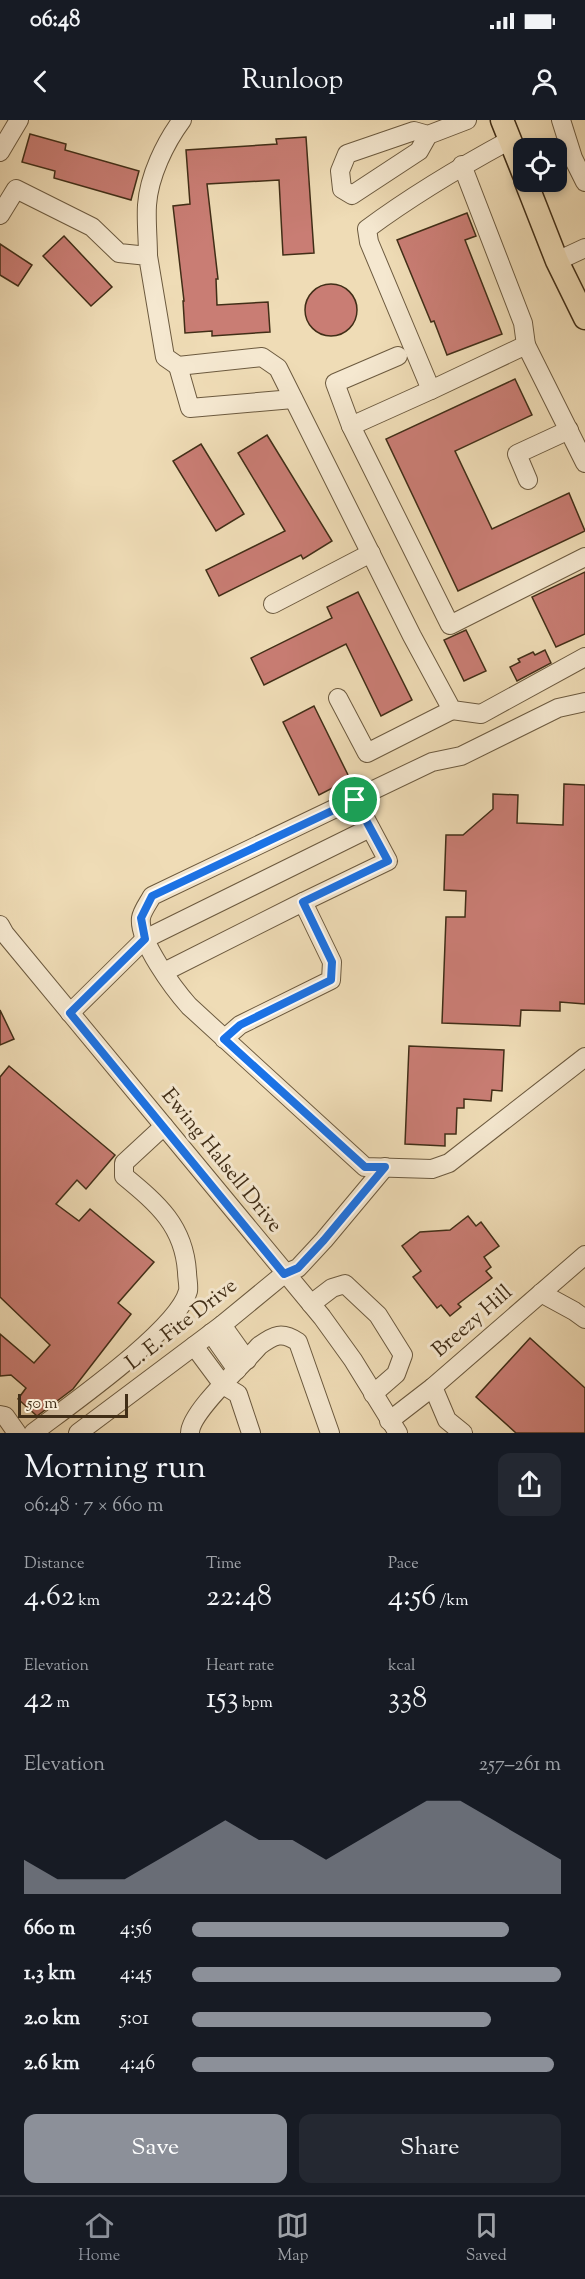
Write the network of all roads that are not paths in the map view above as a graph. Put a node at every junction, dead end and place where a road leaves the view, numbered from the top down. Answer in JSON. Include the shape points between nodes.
{"nodes":[{"id":1,"x":19,"y":120,"type":"edge"},
{"id":2,"x":182,"y":120,"type":"edge"},
{"id":3,"x":467,"y":120,"type":"edge"},
{"id":4,"x":561,"y":120,"type":"edge"},
{"id":5,"x":506,"y":130,"type":"edge"},
{"id":6,"x":428,"y":135,"type":"junction"},
{"id":7,"x":513,"y":148,"type":"edge"},
{"id":8,"x":0,"y":152,"type":"edge"},
{"id":9,"x":462,"y":165,"type":"junction"},
{"id":10,"x":585,"y":182,"type":"edge"},
{"id":11,"x":530,"y":192,"type":"edge"},
{"id":12,"x":0,"y":215,"type":"edge"},
{"id":13,"x":585,"y":248,"type":"edge"},
{"id":14,"x":148,"y":256,"type":"junction"},
{"id":15,"x":557,"y":261,"type":"junction"},
{"id":16,"x":585,"y":318,"type":"edge"},
{"id":17,"x":526,"y":345,"type":"junction"},
{"id":18,"x":398,"y":356,"type":"dead end"},
{"id":19,"x":178,"y":366,"type":"junction"},
{"id":20,"x":431,"y":390,"type":"junction"},
{"id":21,"x":293,"y":399,"type":"junction"},
{"id":22,"x":351,"y":426,"type":"junction"},
{"id":23,"x":569,"y":430,"type":"junction"},
{"id":24,"x":583,"y":453,"type":"edge"},
{"id":25,"x":528,"y":480,"type":"dead end"},
{"id":26,"x":371,"y":553,"type":"junction"},
{"id":27,"x":585,"y":557,"type":"edge"},
{"id":28,"x":273,"y":604,"type":"dead end"},
{"id":29,"x":585,"y":657,"type":"edge"},
{"id":30,"x":338,"y":698,"type":"dead end"},
{"id":31,"x":585,"y":702,"type":"edge"},
{"id":32,"x":452,"y":710,"type":"junction"},
{"id":33,"x":355,"y":800,"type":"junction"},
{"id":34,"x":370,"y":828,"type":"junction"},
{"id":35,"x":303,"y":902,"type":"junction"},
{"id":36,"x":1,"y":928,"type":"edge"},
{"id":37,"x":145,"y":939,"type":"junction"},
{"id":38,"x":164,"y":972,"type":"junction"},
{"id":39,"x":70,"y":1013,"type":"junction"},
{"id":40,"x":224,"y":1039,"type":"junction"},
{"id":41,"x":585,"y":1057,"type":"edge"},
{"id":42,"x":164,"y":1126,"type":"junction"},
{"id":43,"x":385,"y":1167,"type":"junction"},
{"id":44,"x":585,"y":1255,"type":"edge"},
{"id":45,"x":284,"y":1274,"type":"junction"},
{"id":46,"x":540,"y":1293,"type":"junction"},
{"id":47,"x":311,"y":1304,"type":"junction"},
{"id":48,"x":585,"y":1319,"type":"edge"},
{"id":49,"x":207,"y":1336,"type":"junction"},
{"id":50,"x":234,"y":1373,"type":"junction"},
{"id":51,"x":433,"y":1387,"type":"junction"},
{"id":52,"x":373,"y":1395,"type":"junction"},
{"id":53,"x":2,"y":1417,"type":"edge"},
{"id":54,"x":394,"y":1427,"type":"edge"},
{"id":55,"x":17,"y":1433,"type":"edge"},
{"id":56,"x":33,"y":1433,"type":"edge"},
{"id":57,"x":78,"y":1433,"type":"edge"},
{"id":58,"x":190,"y":1433,"type":"edge"},
{"id":59,"x":252,"y":1433,"type":"edge"},
{"id":60,"x":330,"y":1433,"type":"edge"},
{"id":61,"x":463,"y":1433,"type":"edge"}],
"edges":[{"from":1,"to":8,"type":"street"},
{"from":2,"to":14,"type":"street","via":[[159,158],[147,203]]},
{"from":3,"to":6,"type":"street"},
{"from":4,"to":10,"type":"street"},
{"from":5,"to":7,"type":"main road"},
{"from":5,"to":9,"type":"street"},
{"from":6,"to":6,"type":"street","via":[[419,151],[352,195],[342,189],[340,171],[347,153],[414,131]]},
{"from":9,"to":17,"type":"street","via":[[523,323]]},
{"from":9,"to":20,"type":"street","via":[[367,229]]},
{"from":11,"to":15,"type":"main road"},
{"from":12,"to":14,"type":"street","via":[[16,189],[92,227],[119,253]]},
{"from":13,"to":15,"type":"street"},
{"from":14,"to":19,"type":"street","via":[[165,357]]},
{"from":15,"to":16,"type":"main road"},
{"from":17,"to":20,"type":"street"},
{"from":17,"to":23,"type":"street"},
{"from":18,"to":22,"type":"street","via":[[335,383]]},
{"from":19,"to":21,"type":"street","via":[[262,357],[278,368]]},
{"from":19,"to":21,"type":"street","via":[[190,408]]},
{"from":20,"to":22,"type":"street"},
{"from":21,"to":26,"type":"street"},
{"from":22,"to":27,"type":"street","via":[[450,625]]},
{"from":23,"to":24,"type":"street"},
{"from":23,"to":25,"type":"street","via":[[517,454]]},
{"from":26,"to":28,"type":"street"},
{"from":26,"to":32,"type":"street"},
{"from":29,"to":32,"type":"street","via":[[481,714]]},
{"from":30,"to":32,"type":"street","via":[[368,753]]},
{"from":31,"to":33,"type":"street","via":[[558,708],[461,756],[432,762]]},
{"from":33,"to":34,"type":"street"},
{"from":33,"to":37,"type":"street","via":[[152,896],[141,918]]},
{"from":34,"to":35,"type":"street","via":[[388,861]]},
{"from":34,"to":37,"type":"street"},
{"from":35,"to":38,"type":"street"},
{"from":35,"to":40,"type":"street","via":[[332,962],[331,980],[240,1025]]},
{"from":36,"to":39,"type":"street","name":"Ewing Halsell Drive"},
{"from":37,"to":38,"type":"street"},
{"from":37,"to":39,"type":"street"},
{"from":38,"to":40,"type":"street","via":[[189,1006]]},
{"from":39,"to":42,"type":"street","name":"Ewing Halsell Drive"},
{"from":40,"to":43,"type":"street","via":[[365,1167]]},
{"from":41,"to":43,"type":"street","via":[[449,1163],[432,1169]]},
{"from":42,"to":45,"type":"street","name":"Ewing Halsell Drive"},
{"from":42,"to":56,"type":"street","via":[[124,1163],[124,1176],[154,1200],[177,1231],[186,1259],[188,1291],[154,1336]]},
{"from":43,"to":45,"type":"street","name":"L. E. Fite Drive","via":[[298,1268]]},
{"from":44,"to":46,"type":"street","name":"Breezy Hill"},
{"from":45,"to":47,"type":"street","name":"Ewing Halsell Drive"},
{"from":45,"to":49,"type":"street","name":"L. E. Fite Drive"},
{"from":46,"to":48,"type":"street"},
{"from":46,"to":51,"type":"street","name":"Breezy Hill"},
{"from":47,"to":52,"type":"street","name":"Ewing Halsell Drive","via":[[340,1341]]},
{"from":47,"to":52,"type":"street","via":[[332,1288],[345,1284],[378,1315],[403,1355],[396,1374]]},
{"from":49,"to":50,"type":"street"},
{"from":49,"to":50,"type":"street"},
{"from":49,"to":57,"type":"street","name":"L. E. Fite Drive"},
{"from":50,"to":58,"type":"street","via":[[198,1412]]},
{"from":50,"to":59,"type":"street"},
{"from":50,"to":60,"type":"street","via":[[270,1338],[289,1336],[298,1342]]},
{"from":51,"to":54,"type":"street","name":"Breezy Hill"},
{"from":51,"to":61,"type":"street","via":[[447,1420]]},
{"from":52,"to":54,"type":"street","name":"Ewing Halsell Drive"},
{"from":53,"to":55,"type":"street"}]}
